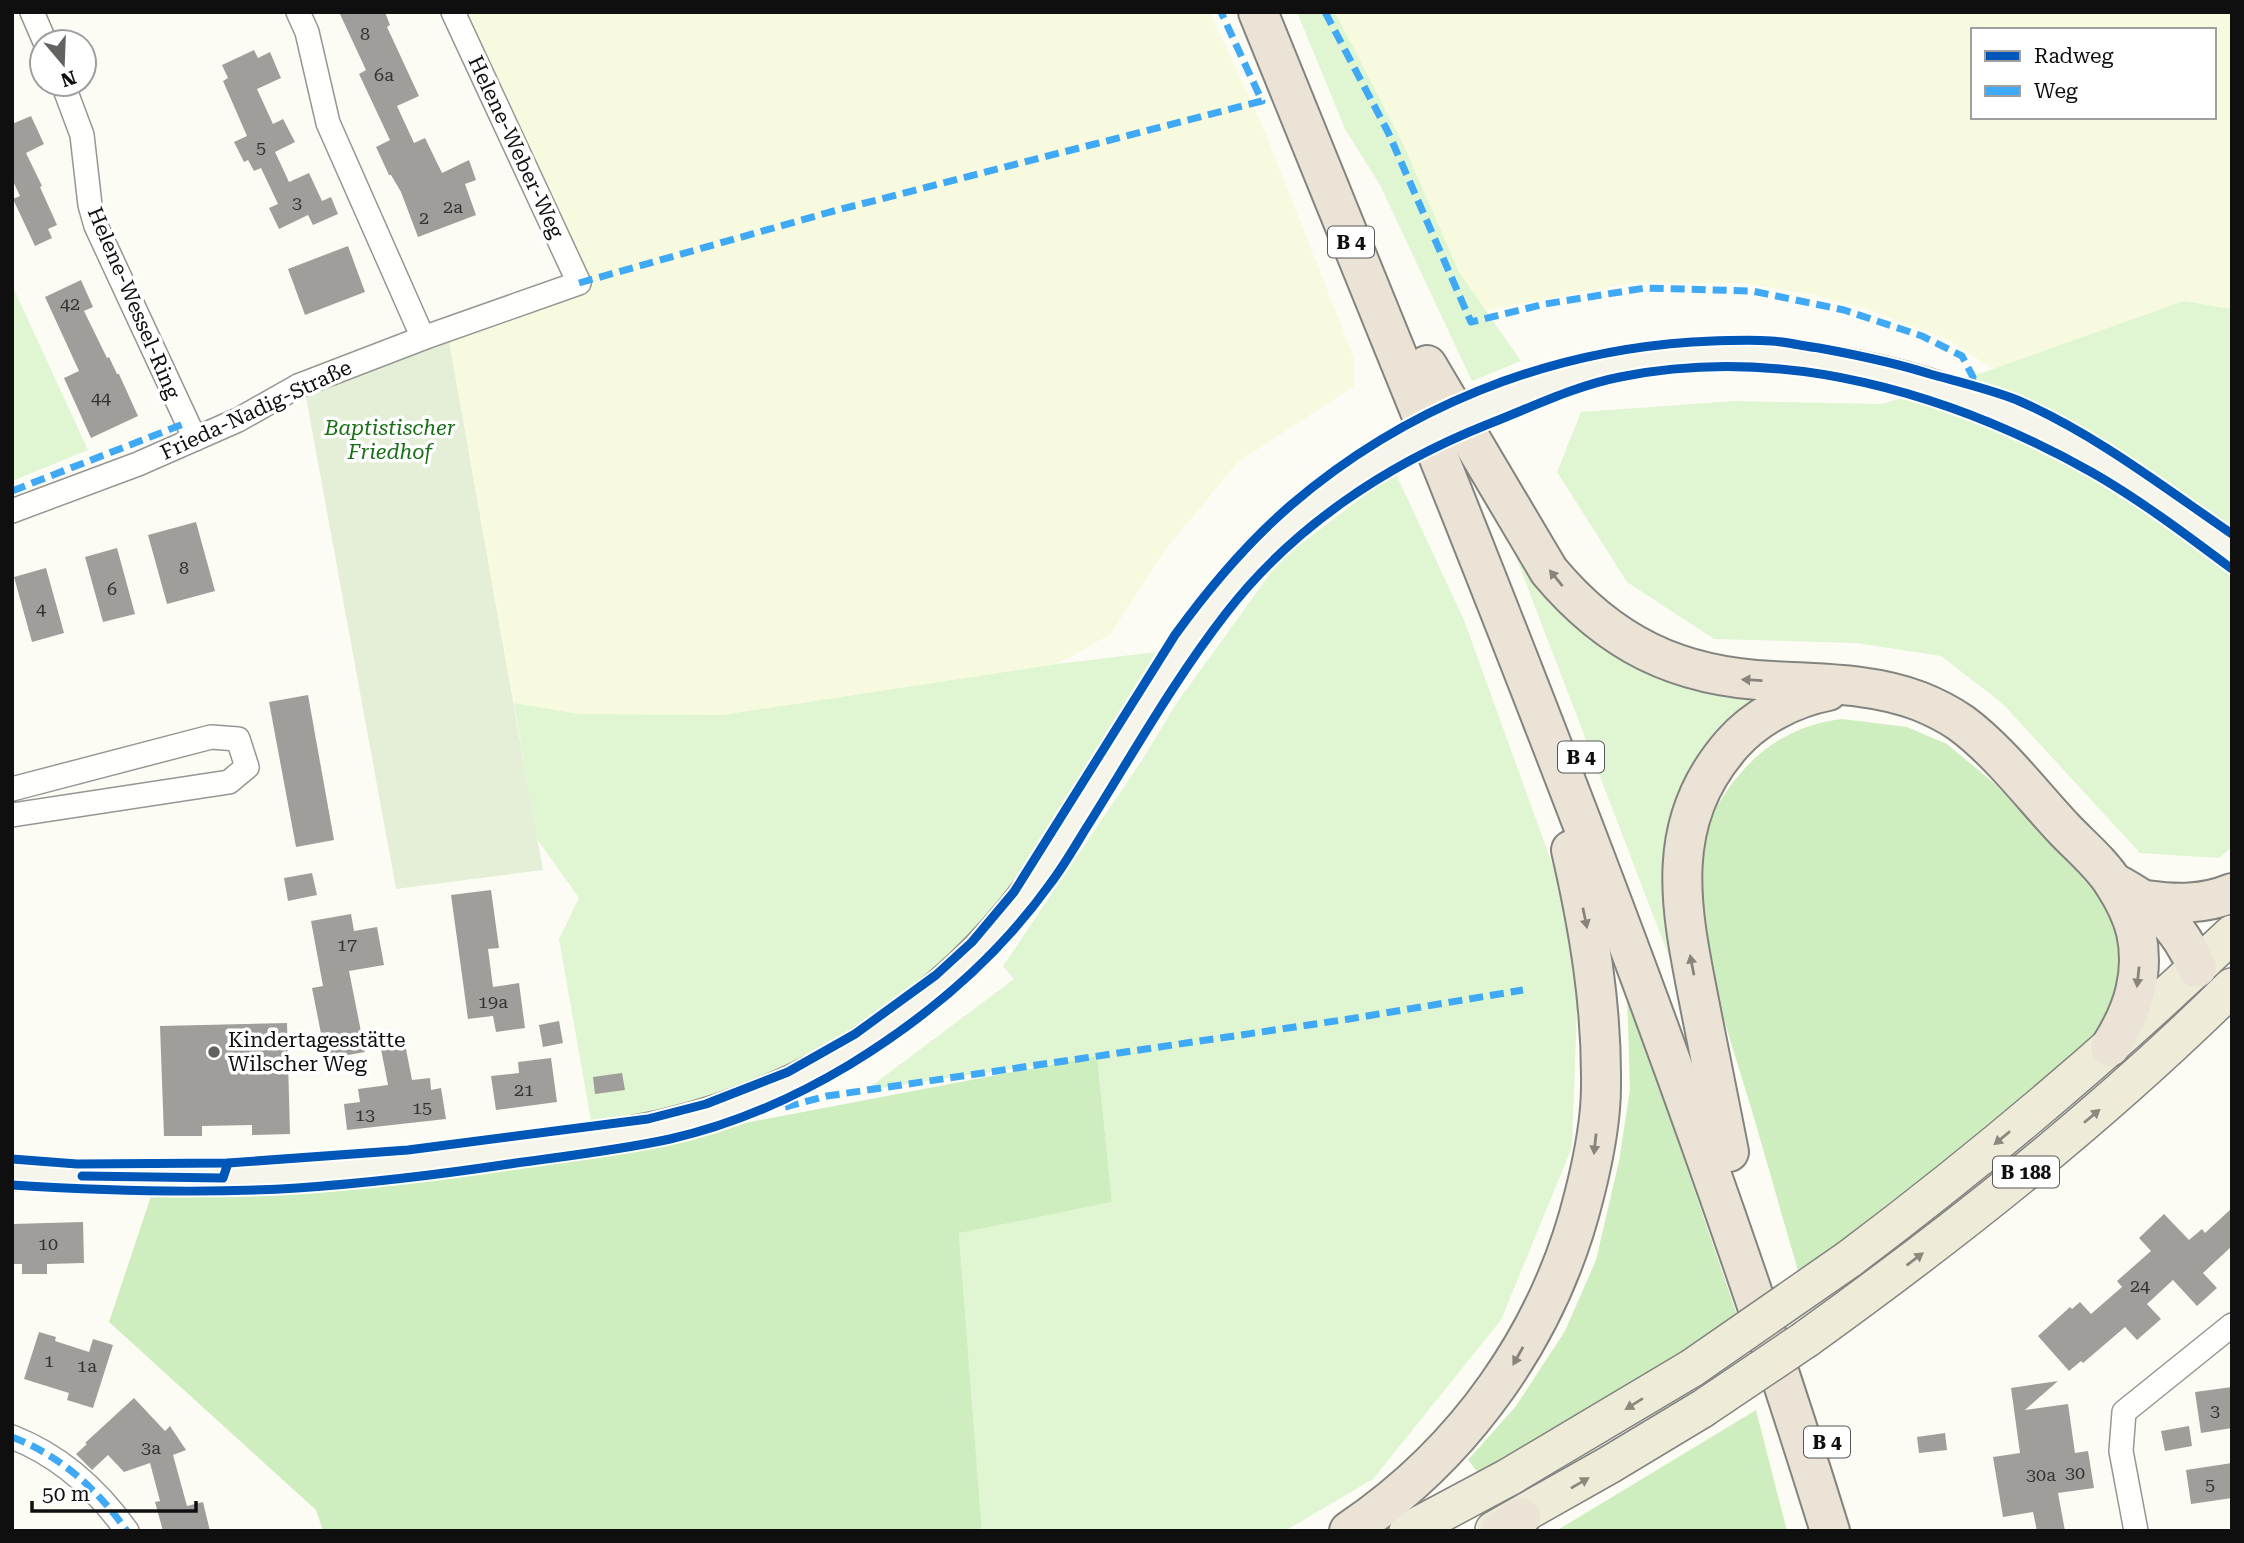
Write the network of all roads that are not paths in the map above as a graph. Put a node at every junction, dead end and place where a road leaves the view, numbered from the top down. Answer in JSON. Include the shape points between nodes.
{"nodes":[{"id":1,"x":298,"y":12,"type":"edge"},
{"id":2,"x":453,"y":12,"type":"edge"},
{"id":3,"x":1258,"y":12,"type":"edge"},
{"id":4,"x":1284,"y":12,"type":"edge"},
{"id":5,"x":67,"y":98,"type":"edge"},
{"id":6,"x":579,"y":282,"type":"joint"},
{"id":7,"x":423,"y":338,"type":"junction"},
{"id":8,"x":1427,"y":365,"type":"junction"},
{"id":9,"x":195,"y":439,"type":"junction"},
{"id":10,"x":12,"y":511,"type":"edge"},
{"id":11,"x":2232,"y":551,"type":"edge"},
{"id":12,"x":1868,"y":687,"type":"junction"},
{"id":13,"x":1538,"y":708,"type":"junction"},
{"id":14,"x":12,"y":789,"type":"edge"},
{"id":15,"x":12,"y":815,"type":"edge"},
{"id":16,"x":2232,"y":893,"type":"edge"},
{"id":17,"x":2129,"y":897,"type":"junction"},
{"id":18,"x":2232,"y":934,"type":"edge"},
{"id":19,"x":2209,"y":978,"type":"edge"},
{"id":20,"x":2110,"y":1047,"type":"junction"},
{"id":21,"x":1729,"y":1152,"type":"junction"},
{"id":22,"x":12,"y":1174,"type":"edge"},
{"id":23,"x":2232,"y":1325,"type":"edge"},
{"id":24,"x":1782,"y":1379,"type":"junction"},
{"id":25,"x":12,"y":1437,"type":"edge"},
{"id":26,"x":1505,"y":1526,"type":"edge"},
{"id":27,"x":1411,"y":1530,"type":"edge"},
{"id":28,"x":127,"y":1531,"type":"edge"},
{"id":29,"x":1349,"y":1531,"type":"edge"},
{"id":30,"x":1809,"y":1531,"type":"edge"},
{"id":31,"x":1830,"y":1531,"type":"edge"},
{"id":32,"x":1854,"y":1531,"type":"edge"},
{"id":33,"x":2136,"y":1531,"type":"edge"}],
"edges":[{"from":1,"to":7,"type":"street","via":[[328,122]]},
{"from":2,"to":6,"type":"street","name":"Helene-Weber-Weg"},
{"from":3,"to":13,"type":"highway","number":"B 4"},
{"from":4,"to":8,"type":"highway","number":"B 4"},
{"from":5,"to":9,"type":"street","name":"Helene-Wessel-Ring","via":[[82,135],[96,226]]},
{"from":6,"to":7,"type":"street","name":"Frieda-Nadig-Straße"},
{"from":7,"to":9,"type":"street","name":"Frieda-Nadig-Straße","via":[[298,386]]},
{"from":12,"to":8,"type":"highway","one_way":true,"via":[[1705,674],[1619,637],[1586,611],[1549,571]]},
{"from":8,"to":21,"type":"highway","number":"B 4","via":[[1560,699]]},
{"from":9,"to":10,"type":"street","name":"Frieda-Nadig-Straße"},
{"from":11,"to":22,"type":"street","bridge":true,"via":[[2092,458],[2035,427],[1935,388],[1829,362],[1758,355],[1685,356],[1614,364],[1511,395],[1455,418],[1388,455],[1269,544],[1188,644],[1055,852],[996,929],[904,1014],[806,1074],[743,1101],[660,1126],[444,1160],[223,1178]]},
{"from":12,"to":17,"type":"highway","via":[[1919,701],[1962,724]]},
{"from":21,"to":12,"type":"highway","one_way":true,"via":[[1683,912],[1683,854],[1691,811],[1717,762],[1761,718],[1814,694]]},
{"from":13,"to":24,"type":"highway","number":"B 4","via":[[1657,1022]]},
{"from":13,"to":29,"type":"highway","one_way":true,"via":[[1583,908],[1600,1014],[1601,1089],[1593,1163],[1574,1236],[1546,1305],[1510,1370],[1465,1430],[1412,1483]]},
{"from":14,"to":15,"type":"street","via":[[211,737],[238,739],[247,767],[229,782]]},
{"from":16,"to":17,"type":"highway","via":[[2173,904]]},
{"from":17,"to":19,"type":"highway","via":[[2174,967]]},
{"from":17,"to":20,"type":"highway","one_way":true,"via":[[2139,971],[2130,1011]]},
{"from":18,"to":19,"type":"main road","number":"B 188"},
{"from":19,"to":20,"type":"main road","number":"B 188"},
{"from":26,"to":19,"type":"main road","number":"B 188","one_way":true,"bridge":true,"via":[[1702,1409],[1944,1238],[2184,1033]]},
{"from":20,"to":27,"type":"main road","number":"B 188","one_way":true,"bridge":true,"via":[[1926,1202],[1692,1368]]},
{"from":21,"to":32,"type":"highway","number":"B 4"},
{"from":23,"to":33,"type":"street","via":[[2124,1412],[2121,1451]]},
{"from":24,"to":30,"type":"highway"},
{"from":24,"to":31,"type":"highway","number":"B 4"},
{"from":25,"to":28,"type":"street","via":[[72,1470]]}]}
